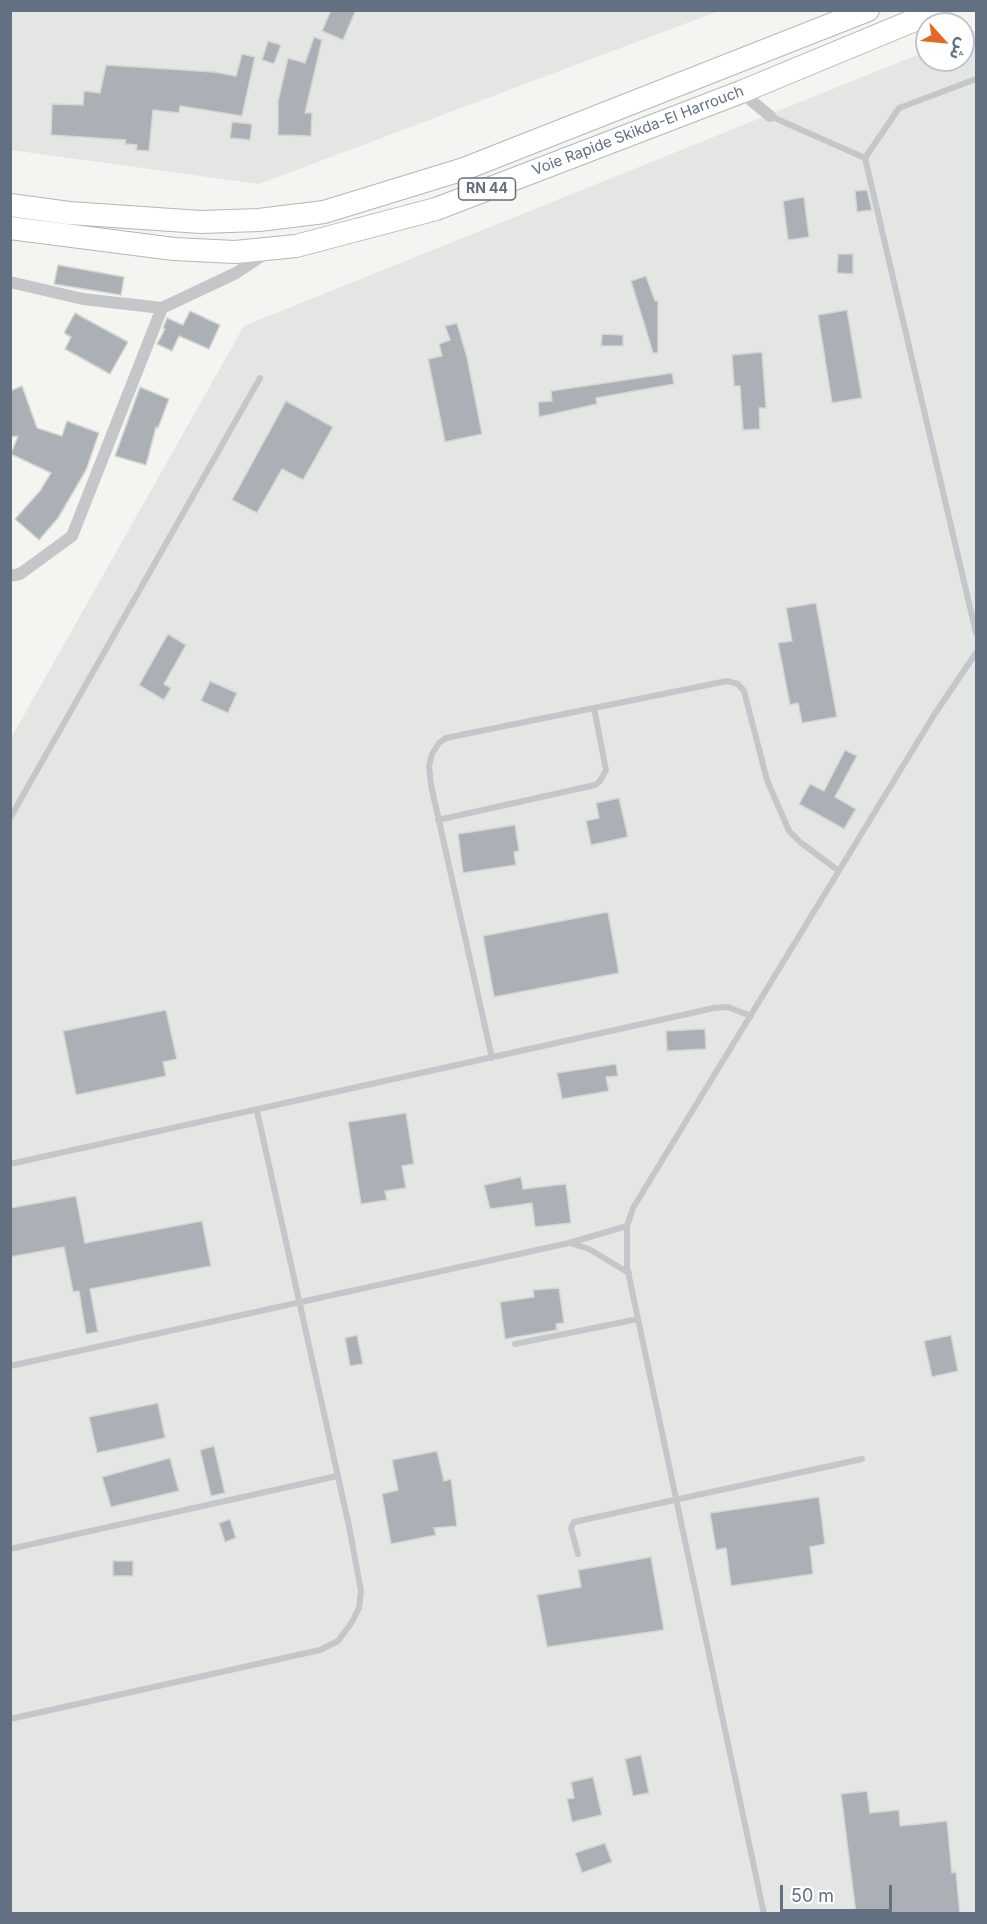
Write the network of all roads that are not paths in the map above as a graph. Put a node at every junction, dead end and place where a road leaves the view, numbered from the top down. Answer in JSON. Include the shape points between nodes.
{"nodes":[{"id":1,"x":868,"y":10,"type":"edge"},
{"id":2,"x":939,"y":10,"type":"edge"},
{"id":3,"x":832,"y":19,"type":"edge"},
{"id":4,"x":976,"y":79,"type":"edge"},
{"id":5,"x":741,"y":92,"type":"junction"},
{"id":6,"x":770,"y":116,"type":"joint"},
{"id":7,"x":865,"y":158,"type":"junction"},
{"id":8,"x":10,"y":205,"type":"edge"},
{"id":9,"x":10,"y":228,"type":"edge"},
{"id":10,"x":275,"y":248,"type":"junction"},
{"id":11,"x":10,"y":282,"type":"edge"},
{"id":12,"x":162,"y":308,"type":"junction"},
{"id":13,"x":260,"y":378,"type":"dead end"},
{"id":14,"x":10,"y":576,"type":"edge"},
{"id":15,"x":976,"y":633,"type":"edge"},
{"id":16,"x":976,"y":653,"type":"edge"},
{"id":17,"x":594,"y":708,"type":"junction"},
{"id":18,"x":10,"y":818,"type":"edge"},
{"id":19,"x":438,"y":820,"type":"junction"},
{"id":20,"x":839,"y":871,"type":"junction"},
{"id":21,"x":751,"y":1016,"type":"junction"},
{"id":22,"x":492,"y":1058,"type":"junction"},
{"id":23,"x":257,"y":1111,"type":"junction"},
{"id":24,"x":10,"y":1164,"type":"edge"},
{"id":25,"x":627,"y":1226,"type":"junction"},
{"id":26,"x":569,"y":1243,"type":"junction"},
{"id":27,"x":628,"y":1274,"type":"junction"},
{"id":28,"x":298,"y":1303,"type":"junction"},
{"id":29,"x":638,"y":1319,"type":"junction"},
{"id":30,"x":515,"y":1344,"type":"dead end"},
{"id":31,"x":10,"y":1366,"type":"edge"},
{"id":32,"x":862,"y":1459,"type":"dead end"},
{"id":33,"x":337,"y":1476,"type":"junction"},
{"id":34,"x":677,"y":1500,"type":"junction"},
{"id":35,"x":10,"y":1549,"type":"edge"},
{"id":36,"x":578,"y":1554,"type":"dead end"},
{"id":37,"x":10,"y":1719,"type":"edge"},
{"id":38,"x":764,"y":1914,"type":"edge"}],
"edges":[{"from":1,"to":3,"type":"highway","name":"Voie Rapide Skikda-El Harrouch","number":"RN 44"},
{"from":2,"to":5,"type":"highway","name":"Voie Rapide Skikda-El Harrouch","number":"RN 44"},
{"from":3,"to":8,"type":"highway","name":"Voie Rapide Skikda-El Harrouch","number":"RN 44","via":[[464,169],[324,212],[201,222]]},
{"from":4,"to":7,"type":"lane","via":[[899,108]]},
{"from":5,"to":6,"type":"street"},
{"from":5,"to":10,"type":"highway","name":"Voie Rapide Skikda-El Harrouch","number":"RN 44","via":[[436,209],[354,232]]},
{"from":6,"to":7,"type":"lane"},
{"from":7,"to":15,"type":"lane"},
{"from":9,"to":10,"type":"highway","name":"Voie Rapide Skikda-El Harrouch","number":"RN 44","via":[[174,249],[236,252]]},
{"from":10,"to":12,"type":"street","via":[[236,273]]},
{"from":11,"to":12,"type":"street","via":[[84,300]]},
{"from":12,"to":14,"type":"street","via":[[72,536],[20,574]]},
{"from":13,"to":18,"type":"lane"},
{"from":16,"to":20,"type":"lane"},
{"from":17,"to":19,"type":"lane","via":[[446,738],[439,743],[429,766]]},
{"from":17,"to":19,"type":"lane","via":[[606,770],[600,781]]},
{"from":17,"to":20,"type":"lane","via":[[727,681],[738,684],[744,691],[768,780],[789,831]]},
{"from":19,"to":22,"type":"lane"},
{"from":20,"to":21,"type":"lane"},
{"from":21,"to":22,"type":"lane","via":[[728,1007],[714,1008]]},
{"from":21,"to":25,"type":"lane","via":[[633,1208]]},
{"from":22,"to":23,"type":"lane"},
{"from":23,"to":24,"type":"lane"},
{"from":23,"to":28,"type":"lane"},
{"from":25,"to":26,"type":"lane"},
{"from":25,"to":27,"type":"lane"},
{"from":26,"to":27,"type":"lane","via":[[589,1249]]},
{"from":26,"to":28,"type":"lane"},
{"from":27,"to":29,"type":"lane"},
{"from":28,"to":31,"type":"lane"},
{"from":28,"to":33,"type":"lane"},
{"from":29,"to":30,"type":"lane"},
{"from":29,"to":34,"type":"lane"},
{"from":32,"to":34,"type":"lane"},
{"from":33,"to":35,"type":"lane"},
{"from":33,"to":37,"type":"lane","via":[[361,1592],[352,1622],[338,1641],[301,1656]]},
{"from":34,"to":36,"type":"lane","via":[[574,1522],[571,1528]]},
{"from":34,"to":38,"type":"lane"}]}
